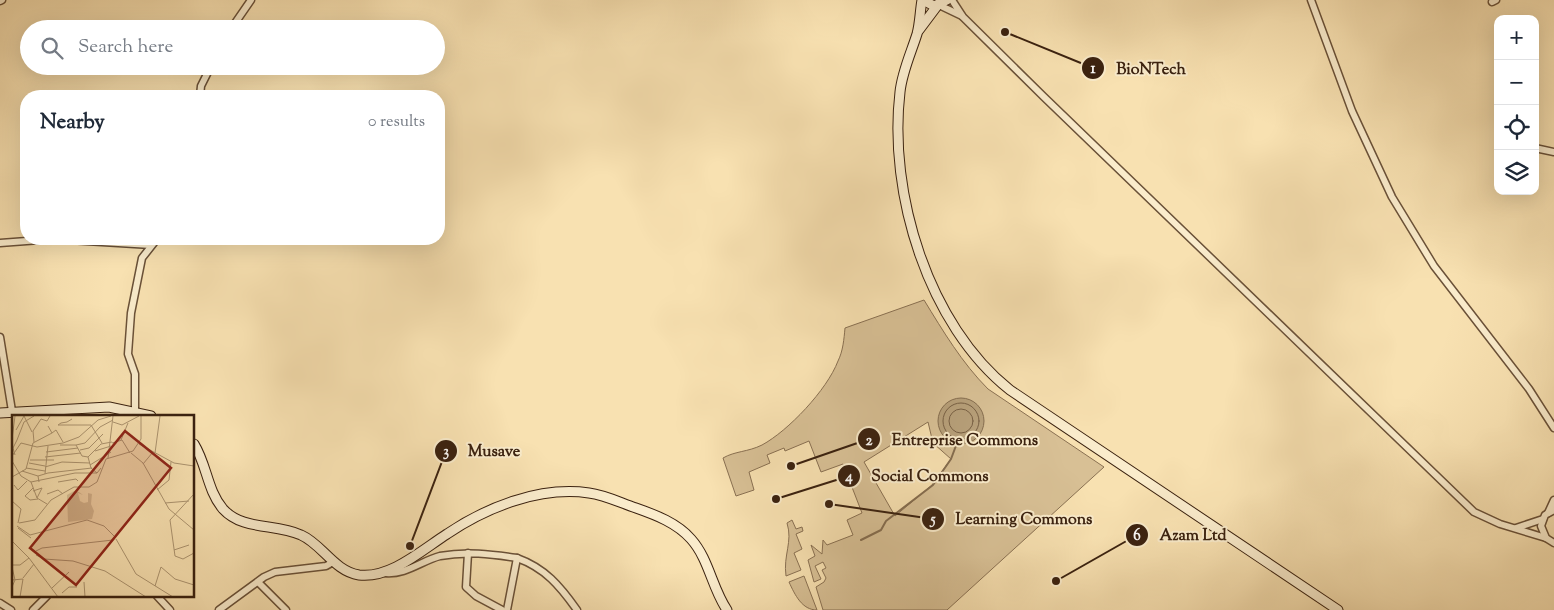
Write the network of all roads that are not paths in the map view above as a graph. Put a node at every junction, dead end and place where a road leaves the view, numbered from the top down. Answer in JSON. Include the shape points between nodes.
{"nodes":[{"id":1,"x":251,"y":0,"type":"edge"},
{"id":2,"x":922,"y":0,"type":"edge"},
{"id":3,"x":952,"y":0,"type":"edge"},
{"id":4,"x":1311,"y":0,"type":"edge"},
{"id":5,"x":941,"y":4,"type":"edge"},
{"id":6,"x":963,"y":17,"type":"junction"},
{"id":7,"x":237,"y":20,"type":"edge"},
{"id":8,"x":918,"y":32,"type":"junction"},
{"id":9,"x":206,"y":75,"type":"edge"},
{"id":10,"x":201,"y":90,"type":"edge"},
{"id":11,"x":1539,"y":149,"type":"edge"},
{"id":12,"x":1554,"y":152,"type":"edge"},
{"id":13,"x":20,"y":241,"type":"edge"},
{"id":14,"x":0,"y":243,"type":"edge"},
{"id":15,"x":150,"y":245,"type":"edge"},
{"id":16,"x":0,"y":337,"type":"edge"},
{"id":17,"x":12,"y":411,"type":"junction"},
{"id":18,"x":135,"y":412,"type":"junction"},
{"id":19,"x":0,"y":413,"type":"edge"},
{"id":20,"x":147,"y":415,"type":"edge"},
{"id":21,"x":1554,"y":428,"type":"edge"},
{"id":22,"x":195,"y":446,"type":"edge"},
{"id":23,"x":1554,"y":500,"type":"edge"},
{"id":24,"x":1551,"y":511,"type":"edge"},
{"id":25,"x":1543,"y":519,"type":"junction"},
{"id":26,"x":1515,"y":528,"type":"junction"},
{"id":27,"x":1546,"y":538,"type":"junction"},
{"id":28,"x":1554,"y":542,"type":"edge"},
{"id":29,"x":468,"y":553,"type":"junction"},
{"id":30,"x":517,"y":558,"type":"junction"},
{"id":31,"x":333,"y":562,"type":"junction"},
{"id":32,"x":382,"y":573,"type":"junction"},
{"id":33,"x":258,"y":582,"type":"junction"},
{"id":34,"x":45,"y":598,"type":"edge"},
{"id":35,"x":159,"y":598,"type":"edge"},
{"id":36,"x":0,"y":603,"type":"edge"},
{"id":37,"x":11,"y":610,"type":"edge"},
{"id":38,"x":33,"y":610,"type":"edge"},
{"id":39,"x":170,"y":610,"type":"edge"},
{"id":40,"x":219,"y":610,"type":"edge"},
{"id":41,"x":286,"y":610,"type":"edge"},
{"id":42,"x":502,"y":610,"type":"edge"},
{"id":43,"x":507,"y":610,"type":"edge"},
{"id":44,"x":577,"y":610,"type":"edge"},
{"id":45,"x":727,"y":610,"type":"edge"},
{"id":46,"x":1338,"y":610,"type":"edge"}],
"edges":[{"from":1,"to":7,"type":"street"},
{"from":2,"to":5,"type":"main road","via":[[929,5]]},
{"from":2,"to":8,"type":"main road"},
{"from":3,"to":6,"type":"street"},
{"from":4,"to":21,"type":"street","via":[[1352,111],[1392,197],[1434,266],[1529,390]]},
{"from":5,"to":6,"type":"street"},
{"from":5,"to":8,"type":"main road"},
{"from":6,"to":26,"type":"street","via":[[1468,507],[1485,519]]},
{"from":8,"to":46,"type":"main road","via":[[900,91],[898,144],[903,190],[918,249],[952,323],[966,344],[989,372],[1010,390]]},
{"from":9,"to":10,"type":"street"},
{"from":11,"to":12,"type":"street"},
{"from":13,"to":14,"type":"street"},
{"from":15,"to":18,"type":"street","via":[[138,271],[128,354],[135,374]]},
{"from":16,"to":17,"type":"street"},
{"from":17,"to":18,"type":"main road","via":[[109,408]]},
{"from":17,"to":19,"type":"main road"},
{"from":18,"to":20,"type":"main road"},
{"from":22,"to":31,"type":"main road","via":[[205,465],[213,495],[225,511],[244,523],[303,536]]},
{"from":23,"to":24,"type":"street"},
{"from":24,"to":25,"type":"street"},
{"from":25,"to":26,"type":"street"},
{"from":25,"to":27,"type":"street","via":[[1542,530]]},
{"from":26,"to":27,"type":"street"},
{"from":27,"to":28,"type":"street"},
{"from":29,"to":30,"type":"street"},
{"from":29,"to":32,"type":"street","via":[[436,558],[404,571]]},
{"from":29,"to":42,"type":"street","via":[[466,587]]},
{"from":30,"to":43,"type":"street"},
{"from":30,"to":44,"type":"street","via":[[550,576]]},
{"from":31,"to":32,"type":"main road","via":[[358,575]]},
{"from":31,"to":33,"type":"street","via":[[326,566],[275,572]]},
{"from":32,"to":45,"type":"main road","via":[[456,528],[533,495],[572,491],[592,493],[646,512],[676,526],[691,539],[699,549],[716,594]]},
{"from":33,"to":40,"type":"street"},
{"from":33,"to":41,"type":"street"},
{"from":34,"to":38,"type":"street"},
{"from":35,"to":39,"type":"street"},
{"from":36,"to":37,"type":"street"}]}
